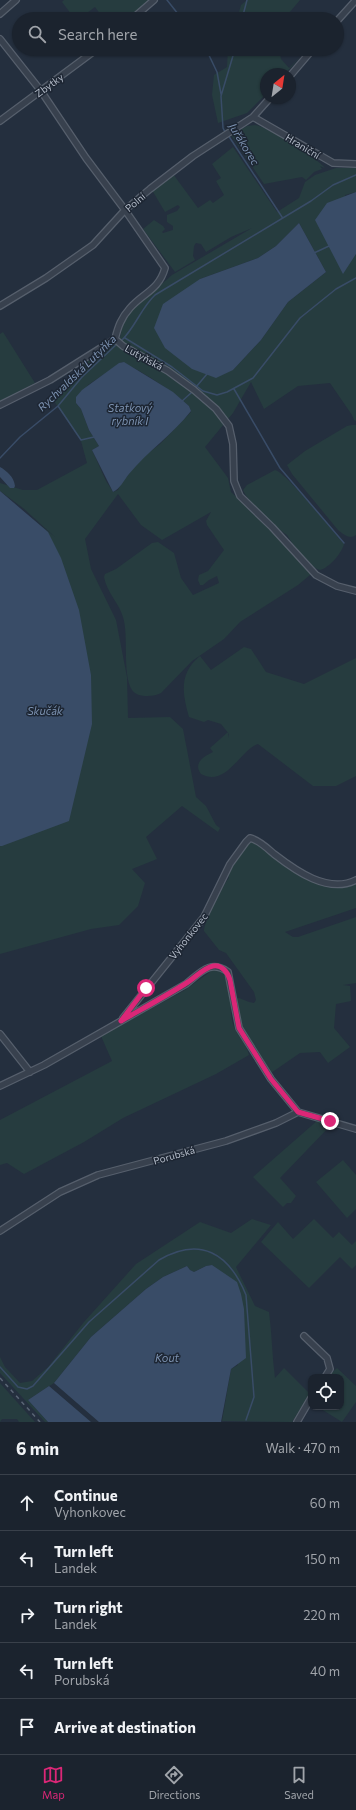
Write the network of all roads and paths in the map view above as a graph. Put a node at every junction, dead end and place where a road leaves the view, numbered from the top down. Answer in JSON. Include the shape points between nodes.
{"nodes":[{"id":1,"x":16,"y":0,"type":"edge"},
{"id":2,"x":154,"y":0,"type":"edge"},
{"id":3,"x":356,"y":0,"type":"edge"},
{"id":4,"x":140,"y":12,"type":"edge"},
{"id":5,"x":344,"y":13,"type":"edge"},
{"id":6,"x":0,"y":14,"type":"edge"},
{"id":7,"x":0,"y":39,"type":"edge"},
{"id":8,"x":12,"y":54,"type":"edge"},
{"id":9,"x":13,"y":56,"type":"edge"},
{"id":10,"x":88,"y":56,"type":"edge"},
{"id":11,"x":307,"y":56,"type":"edge"},
{"id":12,"x":296,"y":69,"type":"edge"},
{"id":13,"x":41,"y":91,"type":"junction"},
{"id":14,"x":265,"y":104,"type":"edge"},
{"id":15,"x":253,"y":117,"type":"junction"},
{"id":16,"x":0,"y":121,"type":"edge"},
{"id":17,"x":356,"y":164,"type":"edge"},
{"id":18,"x":125,"y":210,"type":"junction"},
{"id":19,"x":0,"y":306,"type":"edge"},
{"id":20,"x":115,"y":339,"type":"junction"},
{"id":21,"x":0,"y":405,"type":"edge"},
{"id":22,"x":356,"y":591,"type":"edge"},
{"id":23,"x":356,"y":880,"type":"edge"},
{"id":24,"x":121,"y":1021,"type":"junction"},
{"id":25,"x":0,"y":1034,"type":"edge"},
{"id":26,"x":30,"y":1072,"type":"junction"},
{"id":27,"x":0,"y":1086,"type":"edge"},
{"id":28,"x":298,"y":1112,"type":"junction"},
{"id":29,"x":356,"y":1129,"type":"edge"},
{"id":30,"x":0,"y":1232,"type":"edge"},
{"id":31,"x":304,"y":1336,"type":"dead end"},
{"id":32,"x":326,"y":1374,"type":"edge"},
{"id":33,"x":308,"y":1403,"type":"edge"},
{"id":34,"x":296,"y":1422,"type":"edge"}],
"edges":[{"from":1,"to":6,"type":"street"},
{"from":2,"to":4,"type":"street"},
{"from":3,"to":5,"type":"street"},
{"from":7,"to":8,"type":"street","name":"Lutyňská"},
{"from":9,"to":13,"type":"street","name":"Lutyňská"},
{"from":10,"to":13,"type":"street","name":"Zbytky"},
{"from":11,"to":12,"type":"street"},
{"from":13,"to":16,"type":"street","name":"Zbytky"},
{"from":13,"to":18,"type":"street","name":"Lutyňská"},
{"from":14,"to":15,"type":"street","name":"Polní"},
{"from":15,"to":17,"type":"street","name":"Hraniční","via":[[333,163]]},
{"from":15,"to":18,"type":"street","name":"Polní","via":[[193,156]]},
{"from":18,"to":19,"type":"street","name":"Polní","via":[[93,244],[46,278]]},
{"from":18,"to":20,"type":"street","name":"Lutyňská","via":[[165,268],[162,280],[130,307],[120,321]]},
{"from":20,"to":21,"type":"street","via":[[50,380]]},
{"from":20,"to":22,"type":"street","name":"Lutyňská","via":[[168,371],[216,409],[229,426],[233,444],[234,482],[240,496],[316,575],[337,586]]},
{"from":23,"to":24,"type":"street","name":"Vyhonkovec","via":[[337,885],[320,881],[289,866],[250,838],[230,864],[204,917]]},
{"from":24,"to":26,"type":"street","name":"Vyhonkovec"},
{"from":24,"to":28,"type":"street","via":[[186,984],[207,968],[214,965],[221,967],[228,972],[239,1028],[271,1079]]},
{"from":25,"to":26,"type":"street"},
{"from":26,"to":27,"type":"street","name":"Vyhonkovec"},
{"from":28,"to":29,"type":"street"},
{"from":28,"to":30,"type":"street","name":"Porubská","via":[[226,1141],[98,1175],[60,1192]]},
{"from":31,"to":32,"type":"street","via":[[327,1358],[330,1369]]},
{"from":33,"to":34,"type":"street"}]}
